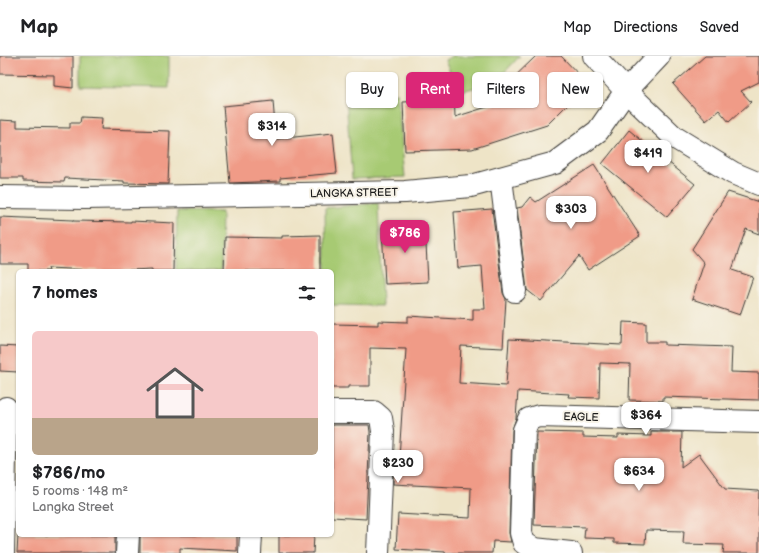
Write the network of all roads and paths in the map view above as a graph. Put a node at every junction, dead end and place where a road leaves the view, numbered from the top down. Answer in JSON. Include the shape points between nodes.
{"nodes":[{"id":1,"x":594,"y":56,"type":"edge"},
{"id":2,"x":659,"y":56,"type":"edge"},
{"id":3,"x":626,"y":91,"type":"junction"},
{"id":4,"x":501,"y":178,"type":"junction"},
{"id":5,"x":759,"y":184,"type":"edge"},
{"id":6,"x":0,"y":197,"type":"edge"},
{"id":7,"x":515,"y":291,"type":"dead end"},
{"id":8,"x":8,"y":408,"type":"edge"},
{"id":9,"x":334,"y":412,"type":"edge"},
{"id":10,"x":759,"y":422,"type":"edge"},
{"id":11,"x":128,"y":537,"type":"edge"},
{"id":12,"x":250,"y":537,"type":"edge"},
{"id":13,"x":3,"y":553,"type":"edge"},
{"id":14,"x":127,"y":553,"type":"edge"},
{"id":15,"x":250,"y":553,"type":"edge"},
{"id":16,"x":378,"y":553,"type":"edge"},
{"id":17,"x":571,"y":553,"type":"edge"}],
"edges":[{"from":1,"to":3,"type":"street"},
{"from":2,"to":3,"type":"street","name":"LANGKA STREET"},
{"from":3,"to":4,"type":"street","name":"LANGKA STREET","via":[[598,131],[555,163]]},
{"from":3,"to":5,"type":"street","via":[[674,137],[733,173]]},
{"from":4,"to":6,"type":"street","name":"LANGKA STREET","via":[[471,186],[405,192],[85,198]]},
{"from":4,"to":7,"type":"street"},
{"from":8,"to":13,"type":"street"},
{"from":9,"to":16,"type":"street","via":[[374,412],[381,418],[383,430]]},
{"from":10,"to":17,"type":"street","name":"EAGLE","via":[[539,416],[529,419],[524,430],[521,533],[524,543],[534,549]]},
{"from":11,"to":14,"type":"street"},
{"from":12,"to":15,"type":"street"}]}
